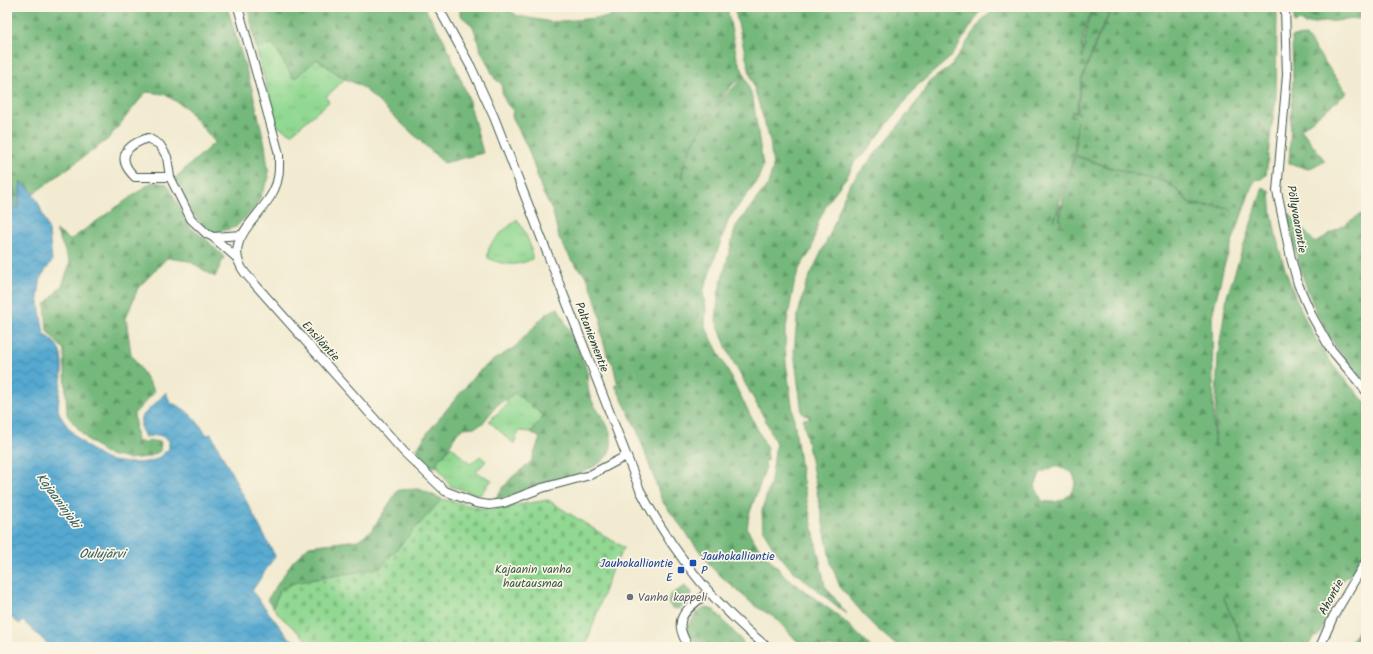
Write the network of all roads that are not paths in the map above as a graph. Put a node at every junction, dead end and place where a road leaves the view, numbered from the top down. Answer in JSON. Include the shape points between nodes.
{"nodes":[{"id":1,"x":238,"y":7,"type":"edge"},
{"id":2,"x":438,"y":7,"type":"edge"},
{"id":3,"x":1286,"y":7,"type":"edge"},
{"id":4,"x":170,"y":177,"type":"junction"},
{"id":5,"x":242,"y":235,"type":"junction"},
{"id":6,"x":213,"y":237,"type":"junction"},
{"id":7,"x":237,"y":258,"type":"junction"},
{"id":8,"x":1366,"y":391,"type":"edge"},
{"id":9,"x":626,"y":456,"type":"junction"},
{"id":10,"x":1366,"y":561,"type":"edge"},
{"id":11,"x":708,"y":592,"type":"junction"},
{"id":12,"x":688,"y":647,"type":"edge"},
{"id":13,"x":767,"y":647,"type":"edge"},
{"id":14,"x":1320,"y":647,"type":"edge"}],
"edges":[{"from":1,"to":5,"type":"street","via":[[279,154],[280,170],[274,191]]},
{"from":2,"to":9,"type":"street","name":"Paltaniementie","via":[[494,117]]},
{"from":3,"to":8,"type":"street","name":"Pöllyvaarantie","via":[[1287,75],[1277,191],[1289,251],[1298,284],[1330,348]]},
{"from":4,"to":4,"type":"street","via":[[167,157],[160,145],[148,138],[134,143],[126,152],[124,160],[128,170],[135,177]]},
{"from":4,"to":6,"type":"street","name":"Ensiläntie","via":[[191,219]]},
{"from":5,"to":6,"type":"street"},
{"from":5,"to":7,"type":"street"},
{"from":6,"to":7,"type":"street","name":"Ensiläntie"},
{"from":7,"to":9,"type":"street","name":"Ensiläntie","via":[[245,273],[404,452],[445,491],[476,503],[503,503],[542,488],[590,475]]},
{"from":9,"to":11,"type":"street","name":"Paltaniementie","via":[[657,522],[672,547]]},
{"from":10,"to":14,"type":"street","name":"Ahontie","via":[[1333,616]]},
{"from":11,"to":12,"type":"street","via":[[681,617],[682,636]]},
{"from":11,"to":13,"type":"street","name":"Paltaniementie"}]}
